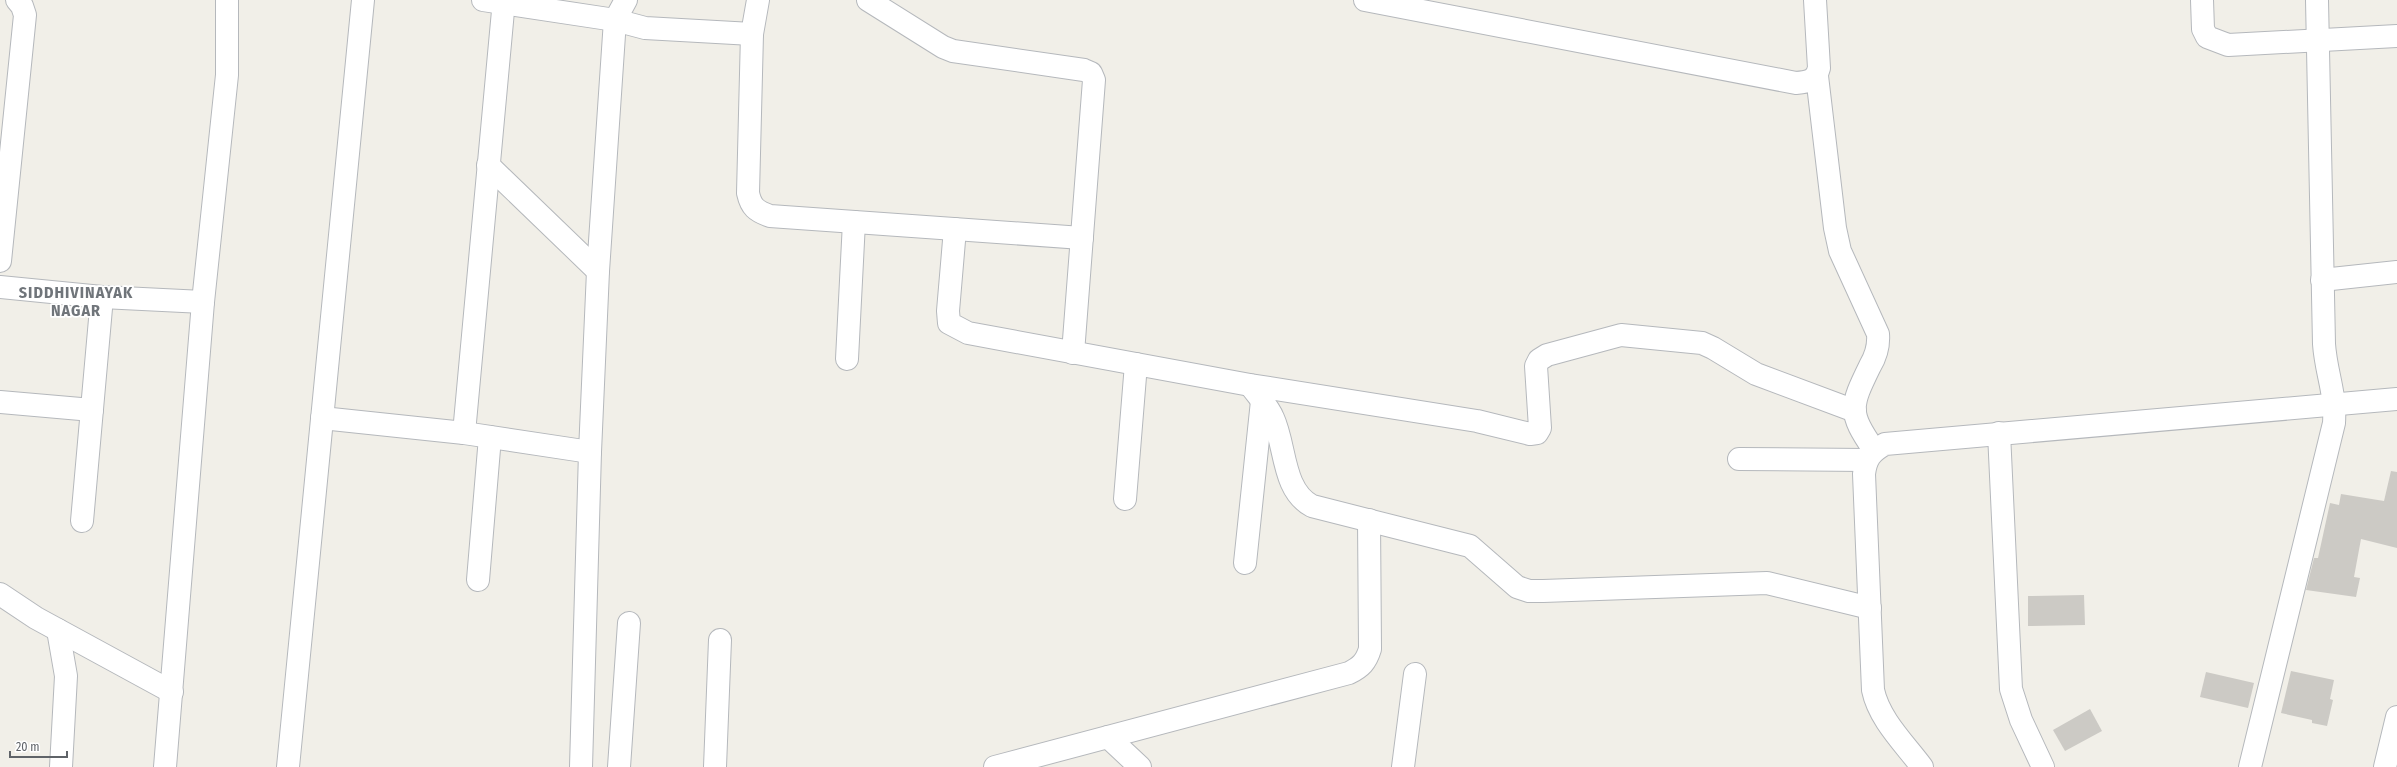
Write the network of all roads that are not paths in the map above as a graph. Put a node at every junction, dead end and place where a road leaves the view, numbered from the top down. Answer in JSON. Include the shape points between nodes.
{"nodes":[{"id":1,"x":17,"y":0,"type":"edge"},
{"id":2,"x":227,"y":0,"type":"edge"},
{"id":3,"x":363,"y":0,"type":"edge"},
{"id":4,"x":626,"y":0,"type":"edge"},
{"id":5,"x":758,"y":0,"type":"edge"},
{"id":6,"x":868,"y":0,"type":"edge"},
{"id":7,"x":1365,"y":0,"type":"edge"},
{"id":8,"x":1815,"y":0,"type":"edge"},
{"id":9,"x":2202,"y":0,"type":"edge"},
{"id":10,"x":2317,"y":0,"type":"edge"},
{"id":11,"x":496,"y":1,"type":"edge"},
{"id":12,"x":1441,"y":6,"type":"edge"},
{"id":13,"x":615,"y":20,"type":"junction"},
{"id":14,"x":752,"y":34,"type":"junction"},
{"id":15,"x":2397,"y":36,"type":"edge"},
{"id":16,"x":2318,"y":40,"type":"junction"},
{"id":17,"x":1817,"y":76,"type":"junction"},
{"id":18,"x":488,"y":165,"type":"junction"},
{"id":19,"x":854,"y":222,"type":"junction"},
{"id":20,"x":955,"y":229,"type":"junction"},
{"id":21,"x":1082,"y":238,"type":"junction"},
{"id":22,"x":0,"y":261,"type":"edge"},
{"id":23,"x":598,"y":271,"type":"junction"},
{"id":24,"x":2397,"y":272,"type":"edge"},
{"id":25,"x":2322,"y":280,"type":"junction"},
{"id":26,"x":0,"y":287,"type":"edge"},
{"id":27,"x":102,"y":297,"type":"junction"},
{"id":28,"x":203,"y":302,"type":"junction"},
{"id":29,"x":1073,"y":353,"type":"junction"},
{"id":30,"x":847,"y":360,"type":"dead end"},
{"id":31,"x":1136,"y":364,"type":"junction"},
{"id":32,"x":1256,"y":393,"type":"junction"},
{"id":33,"x":2397,"y":399,"type":"edge"},
{"id":34,"x":0,"y":402,"type":"edge"},
{"id":35,"x":2336,"y":403,"type":"junction"},
{"id":36,"x":92,"y":410,"type":"junction"},
{"id":37,"x":1855,"y":411,"type":"junction"},
{"id":38,"x":322,"y":418,"type":"junction"},
{"id":39,"x":464,"y":433,"type":"junction"},
{"id":40,"x":1999,"y":433,"type":"junction"},
{"id":41,"x":490,"y":437,"type":"junction"},
{"id":42,"x":590,"y":452,"type":"junction"},
{"id":43,"x":1870,"y":455,"type":"junction"},
{"id":44,"x":1739,"y":459,"type":"dead end"},
{"id":45,"x":1125,"y":499,"type":"dead end"},
{"id":46,"x":1369,"y":520,"type":"junction"},
{"id":47,"x":82,"y":521,"type":"dead end"},
{"id":48,"x":1245,"y":563,"type":"dead end"},
{"id":49,"x":478,"y":580,"type":"dead end"},
{"id":50,"x":0,"y":594,"type":"edge"},
{"id":51,"x":1870,"y":608,"type":"junction"},
{"id":52,"x":630,"y":623,"type":"dead end"},
{"id":53,"x":58,"y":630,"type":"junction"},
{"id":54,"x":720,"y":640,"type":"dead end"},
{"id":55,"x":1415,"y":674,"type":"dead end"},
{"id":56,"x":172,"y":692,"type":"junction"},
{"id":57,"x":2397,"y":716,"type":"edge"},
{"id":58,"x":1108,"y":737,"type":"junction"},
{"id":59,"x":61,"y":767,"type":"edge"},
{"id":60,"x":165,"y":767,"type":"edge"},
{"id":61,"x":288,"y":767,"type":"edge"},
{"id":62,"x":581,"y":767,"type":"edge"},
{"id":63,"x":619,"y":767,"type":"edge"},
{"id":64,"x":714,"y":767,"type":"edge"},
{"id":65,"x":994,"y":767,"type":"edge"},
{"id":66,"x":1140,"y":767,"type":"edge"},
{"id":67,"x":1404,"y":767,"type":"edge"},
{"id":68,"x":1922,"y":767,"type":"edge"},
{"id":69,"x":2043,"y":767,"type":"edge"},
{"id":70,"x":2250,"y":767,"type":"edge"},
{"id":71,"x":2384,"y":767,"type":"edge"}],
"edges":[{"from":1,"to":22,"type":"street","via":[[25,15]]},
{"from":2,"to":28,"type":"street","via":[[226,75]]},
{"from":3,"to":38,"type":"street"},
{"from":4,"to":13,"type":"street"},
{"from":5,"to":14,"type":"street"},
{"from":6,"to":21,"type":"street","via":[[943,47],[1084,70],[1091,74],[1094,86]]},
{"from":7,"to":12,"type":"street"},
{"from":8,"to":17,"type":"street","via":[[1819,68]]},
{"from":9,"to":16,"type":"street","via":[[2202,29],[2207,37],[2218,43],[2228,45]]},
{"from":10,"to":16,"type":"street"},
{"from":11,"to":13,"type":"street"},
{"from":11,"to":18,"type":"street"},
{"from":12,"to":17,"type":"street","via":[[1780,80],[1810,82]]},
{"from":13,"to":14,"type":"street","via":[[645,28]]},
{"from":13,"to":23,"type":"street"},
{"from":14,"to":19,"type":"street","via":[[748,192],[750,204],[757,212],[770,216]]},
{"from":15,"to":16,"type":"street"},
{"from":16,"to":25,"type":"street"},
{"from":17,"to":37,"type":"street","via":[[1834,222],[1840,251],[1878,334],[1875,358],[1855,396]]},
{"from":18,"to":23,"type":"street"},
{"from":18,"to":39,"type":"street"},
{"from":19,"to":20,"type":"street"},
{"from":19,"to":30,"type":"street"},
{"from":20,"to":21,"type":"street"},
{"from":20,"to":29,"type":"street","via":[[949,323],[968,333]]},
{"from":21,"to":29,"type":"street"},
{"from":23,"to":42,"type":"street"},
{"from":24,"to":25,"type":"street"},
{"from":25,"to":35,"type":"street","via":[[2325,358]]},
{"from":26,"to":27,"type":"street"},
{"from":27,"to":28,"type":"street"},
{"from":27,"to":36,"type":"street"},
{"from":28,"to":56,"type":"street"},
{"from":29,"to":31,"type":"street"},
{"from":31,"to":32,"type":"street"},
{"from":31,"to":45,"type":"street"},
{"from":32,"to":37,"type":"street","via":[[1477,421],[1530,434],[1537,433],[1540,428],[1536,366],[1539,360],[1547,355],[1621,335],[1702,344],[1756,374]]},
{"from":32,"to":46,"type":"street","via":[[1274,418],[1289,475],[1303,499],[1312,506]]},
{"from":32,"to":48,"type":"street"},
{"from":33,"to":35,"type":"street"},
{"from":34,"to":36,"type":"street"},
{"from":35,"to":40,"type":"street"},
{"from":35,"to":70,"type":"street","via":[[2334,423]]},
{"from":36,"to":47,"type":"street"},
{"from":37,"to":43,"type":"street"},
{"from":38,"to":39,"type":"street"},
{"from":38,"to":61,"type":"street"},
{"from":39,"to":41,"type":"street"},
{"from":40,"to":43,"type":"street","via":[[1885,444]]},
{"from":40,"to":69,"type":"street","via":[[2011,689],[2021,720]]},
{"from":41,"to":42,"type":"street"},
{"from":41,"to":49,"type":"street"},
{"from":42,"to":62,"type":"street"},
{"from":43,"to":44,"type":"street"},
{"from":43,"to":51,"type":"street","via":[[1864,474]]},
{"from":46,"to":51,"type":"street","via":[[1470,546],[1517,587],[1530,591],[1767,583]]},
{"from":46,"to":58,"type":"street","via":[[1370,649],[1367,660],[1360,668]]},
{"from":50,"to":53,"type":"street"},
{"from":51,"to":68,"type":"street","via":[[1876,704]]},
{"from":52,"to":63,"type":"street"},
{"from":53,"to":56,"type":"street"},
{"from":53,"to":59,"type":"street","via":[[66,676]]},
{"from":54,"to":64,"type":"street"},
{"from":55,"to":67,"type":"street"},
{"from":56,"to":60,"type":"street"},
{"from":57,"to":71,"type":"street"},
{"from":58,"to":65,"type":"street"},
{"from":58,"to":66,"type":"street"}]}
